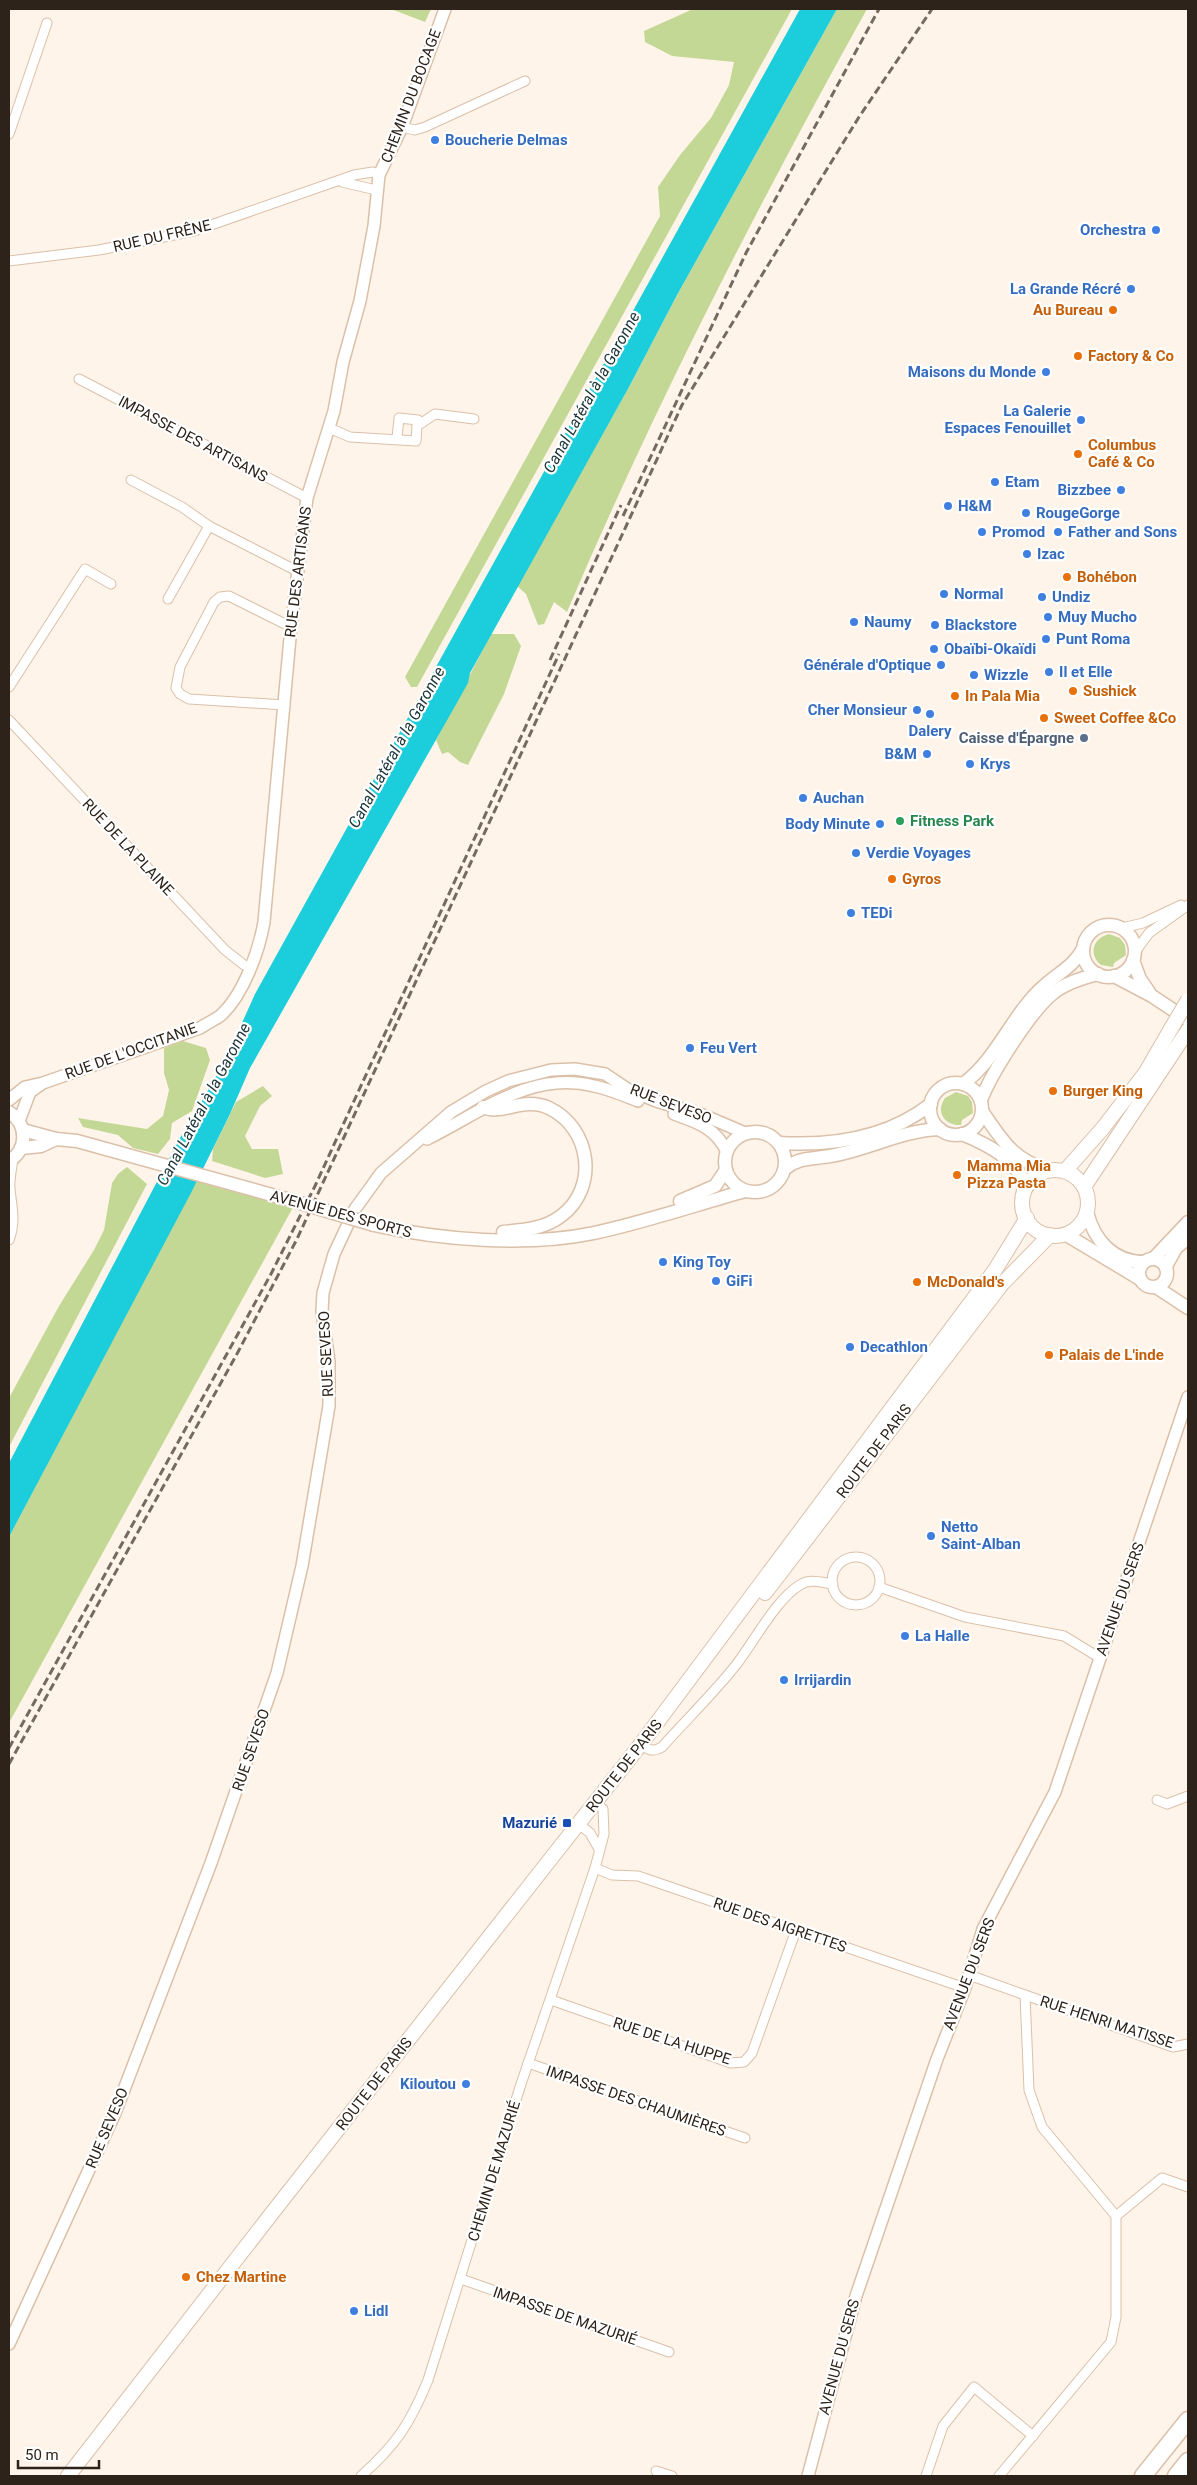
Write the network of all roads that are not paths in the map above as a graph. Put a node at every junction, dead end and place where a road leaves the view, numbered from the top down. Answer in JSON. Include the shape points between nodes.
{"nodes":[{"id":1,"x":445,"y":9,"type":"edge"},
{"id":2,"x":47,"y":23,"type":"dead end"},
{"id":3,"x":525,"y":81,"type":"dead end"},
{"id":4,"x":402,"y":127,"type":"junction"},
{"id":5,"x":9,"y":134,"type":"edge"},
{"id":6,"x":339,"y":182,"type":"junction"},
{"id":7,"x":378,"y":183,"type":"junction"},
{"id":8,"x":9,"y":261,"type":"edge"},
{"id":9,"x":80,"y":379,"type":"dead end"},
{"id":10,"x":474,"y":419,"type":"dead end"},
{"id":11,"x":417,"y":426,"type":"junction"},
{"id":12,"x":329,"y":428,"type":"junction"},
{"id":13,"x":397,"y":438,"type":"junction"},
{"id":14,"x":131,"y":480,"type":"dead end"},
{"id":15,"x":307,"y":498,"type":"junction"},
{"id":16,"x":209,"y":526,"type":"junction"},
{"id":17,"x":297,"y":571,"type":"junction"},
{"id":18,"x":111,"y":584,"type":"dead end"},
{"id":19,"x":168,"y":599,"type":"dead end"},
{"id":20,"x":291,"y":627,"type":"junction"},
{"id":21,"x":9,"y":687,"type":"edge"},
{"id":22,"x":285,"y":705,"type":"junction"},
{"id":23,"x":9,"y":720,"type":"edge"},
{"id":24,"x":1188,"y":903,"type":"edge"},
{"id":25,"x":1122,"y":928,"type":"junction"},
{"id":26,"x":1083,"y":950,"type":"junction"},
{"id":27,"x":1134,"y":956,"type":"junction"},
{"id":28,"x":251,"y":967,"type":"junction"},
{"id":29,"x":1098,"y":974,"type":"junction"},
{"id":30,"x":1114,"y":976,"type":"junction"},
{"id":31,"x":1152,"y":996,"type":"junction"},
{"id":32,"x":1188,"y":1000,"type":"edge"},
{"id":33,"x":1188,"y":1020,"type":"edge"},
{"id":34,"x":1187,"y":1032,"type":"edge"},
{"id":35,"x":43,"y":1083,"type":"junction"},
{"id":36,"x":963,"y":1084,"type":"junction"},
{"id":37,"x":9,"y":1100,"type":"edge"},
{"id":38,"x":931,"y":1104,"type":"junction"},
{"id":39,"x":981,"y":1106,"type":"junction"},
{"id":40,"x":483,"y":1107,"type":"junction"},
{"id":41,"x":9,"y":1112,"type":"edge"},
{"id":42,"x":21,"y":1125,"type":"junction"},
{"id":43,"x":940,"y":1129,"type":"junction"},
{"id":44,"x":745,"y":1133,"type":"junction"},
{"id":45,"x":962,"y":1134,"type":"junction"},
{"id":46,"x":56,"y":1139,"type":"junction"},
{"id":47,"x":779,"y":1143,"type":"junction"},
{"id":48,"x":411,"y":1146,"type":"junction"},
{"id":49,"x":726,"y":1152,"type":"junction"},
{"id":50,"x":14,"y":1156,"type":"edge"},
{"id":51,"x":786,"y":1168,"type":"junction"},
{"id":52,"x":726,"y":1170,"type":"junction"},
{"id":53,"x":1050,"y":1170,"type":"junction"},
{"id":54,"x":1064,"y":1171,"type":"junction"},
{"id":55,"x":1027,"y":1187,"type":"junction"},
{"id":56,"x":1084,"y":1187,"type":"junction"},
{"id":57,"x":9,"y":1188,"type":"edge"},
{"id":58,"x":745,"y":1191,"type":"junction"},
{"id":59,"x":1087,"y":1212,"type":"junction"},
{"id":60,"x":1027,"y":1218,"type":"junction"},
{"id":61,"x":1188,"y":1222,"type":"edge"},
{"id":62,"x":1065,"y":1234,"type":"junction"},
{"id":63,"x":1050,"y":1235,"type":"junction"},
{"id":64,"x":452,"y":1238,"type":"junction"},
{"id":65,"x":549,"y":1238,"type":"junction"},
{"id":66,"x":1188,"y":1238,"type":"edge"},
{"id":67,"x":9,"y":1240,"type":"edge"},
{"id":68,"x":1149,"y":1260,"type":"junction"},
{"id":69,"x":1166,"y":1266,"type":"junction"},
{"id":70,"x":1140,"y":1279,"type":"junction"},
{"id":71,"x":1161,"y":1283,"type":"junction"},
{"id":72,"x":1188,"y":1308,"type":"edge"},
{"id":73,"x":1188,"y":1397,"type":"edge"},
{"id":74,"x":833,"y":1584,"type":"junction"},
{"id":75,"x":879,"y":1587,"type":"junction"},
{"id":76,"x":1100,"y":1658,"type":"junction"},
{"id":77,"x":681,"y":1693,"type":"junction"},
{"id":78,"x":642,"y":1744,"type":"junction"},
{"id":79,"x":1188,"y":1796,"type":"edge"},
{"id":80,"x":1157,"y":1800,"type":"dead end"},
{"id":81,"x":596,"y":1803,"type":"junction"},
{"id":82,"x":578,"y":1824,"type":"junction"},
{"id":83,"x":599,"y":1849,"type":"junction"},
{"id":84,"x":595,"y":1868,"type":"junction"},
{"id":85,"x":796,"y":1930,"type":"junction"},
{"id":86,"x":969,"y":1975,"type":"junction"},
{"id":87,"x":964,"y":1988,"type":"junction"},
{"id":88,"x":1025,"y":1995,"type":"junction"},
{"id":89,"x":551,"y":2000,"type":"junction"},
{"id":90,"x":1188,"y":2044,"type":"edge"},
{"id":91,"x":528,"y":2063,"type":"junction"},
{"id":92,"x":745,"y":2138,"type":"dead end"},
{"id":93,"x":1188,"y":2188,"type":"edge"},
{"id":94,"x":1116,"y":2216,"type":"junction"},
{"id":95,"x":461,"y":2279,"type":"junction"},
{"id":96,"x":9,"y":2344,"type":"edge"},
{"id":97,"x":669,"y":2352,"type":"dead end"},
{"id":98,"x":1188,"y":2420,"type":"edge"},
{"id":99,"x":1033,"y":2436,"type":"junction"},
{"id":100,"x":1188,"y":2461,"type":"edge"},
{"id":101,"x":656,"y":2471,"type":"dead end"},
{"id":102,"x":68,"y":2476,"type":"edge"},
{"id":103,"x":361,"y":2476,"type":"edge"},
{"id":104,"x":672,"y":2476,"type":"edge"},
{"id":105,"x":808,"y":2476,"type":"edge"},
{"id":106,"x":926,"y":2476,"type":"edge"},
{"id":107,"x":999,"y":2476,"type":"edge"},
{"id":108,"x":1143,"y":2476,"type":"edge"},
{"id":109,"x":1176,"y":2476,"type":"edge"}],
"edges":[{"from":1,"to":4,"type":"street","name":"CHEMIN DU BOCAGE"},
{"from":2,"to":5,"type":"street"},
{"from":3,"to":4,"type":"street","via":[[425,127],[415,130]]},
{"from":4,"to":7,"type":"street","name":"CHEMIN DU BOCAGE"},
{"from":6,"to":7,"type":"street","name":"RUE DU FRÊNE"},
{"from":6,"to":7,"type":"street","name":"RUE DU FRÊNE","via":[[366,173]]},
{"from":6,"to":8,"type":"street","name":"RUE DU FRÊNE","via":[[194,231],[99,250]]},
{"from":7,"to":12,"type":"street","name":"RUE DES ARTISANS","via":[[374,226],[360,301]]},
{"from":9,"to":15,"type":"street","name":"IMPASSE DES ARTISANS"},
{"from":10,"to":11,"type":"street","via":[[435,414]]},
{"from":11,"to":13,"type":"street","via":[[416,441]]},
{"from":11,"to":13,"type":"street","via":[[418,420],[400,418]]},
{"from":12,"to":13,"type":"street","via":[[350,437]]},
{"from":12,"to":15,"type":"street","name":"RUE DES ARTISANS"},
{"from":14,"to":16,"type":"street","via":[[182,507]]},
{"from":15,"to":17,"type":"street","name":"RUE DES ARTISANS"},
{"from":16,"to":17,"type":"street"},
{"from":16,"to":19,"type":"street"},
{"from":17,"to":20,"type":"street","name":"RUE DES ARTISANS"},
{"from":18,"to":21,"type":"street","via":[[86,569]]},
{"from":20,"to":22,"type":"street","name":"RUE DES ARTISANS"},
{"from":20,"to":22,"type":"street","via":[[229,596],[220,597],[214,602],[180,667],[176,688],[189,699]]},
{"from":22,"to":28,"type":"street","name":"RUE DES ARTISANS","via":[[264,922]]},
{"from":23,"to":28,"type":"street","name":"RUE DE LA PLAINE","via":[[226,950]]},
{"from":24,"to":25,"type":"street","via":[[1143,923]]},
{"from":24,"to":27,"type":"street","via":[[1149,933]]},
{"from":25,"to":26,"type":"main road","via":[[1110,924],[1099,926],[1089,933]]},
{"from":25,"to":27,"type":"main road","via":[[1133,940]]},
{"from":26,"to":29,"type":"main road","via":[[1088,966]]},
{"from":26,"to":36,"type":"main road","via":[[1075,962],[1035,994],[988,1058]]},
{"from":27,"to":30,"type":"main road","via":[[1125,972]]},
{"from":27,"to":31,"type":"main road","via":[[1140,979]]},
{"from":28,"to":35,"type":"street","name":"RUE DE L'OCCITANIE","via":[[237,994],[220,1015],[200,1028]]},
{"from":29,"to":30,"type":"main road"},
{"from":29,"to":39,"type":"main road","via":[[1062,987],[1043,1002],[989,1081]]},
{"from":30,"to":31,"type":"main road"},
{"from":31,"to":33,"type":"main road"},
{"from":32,"to":54,"type":"main road","bridge":true,"via":[[1141,1078],[1103,1128]]},
{"from":34,"to":56,"type":"main road"},
{"from":35,"to":37,"type":"street","name":"RUE DE L'OCCITANIE","via":[[25,1087]]},
{"from":35,"to":42,"type":"street","via":[[30,1092]]},
{"from":36,"to":38,"type":"main road","via":[[945,1085]]},
{"from":36,"to":39,"type":"main road","via":[[972,1088]]},
{"from":38,"to":43,"type":"main road","via":[[933,1120]]},
{"from":38,"to":47,"type":"main road","via":[[906,1119],[848,1140],[828,1144]]},
{"from":39,"to":45,"type":"main road","via":[[976,1126]]},
{"from":39,"to":53,"type":"main road","via":[[1020,1158],[1032,1166]]},
{"from":40,"to":48,"type":"street","name":"RUE SEVESO"},
{"from":40,"to":49,"type":"street","name":"RUE SEVESO","via":[[507,1095],[544,1085],[592,1085],[706,1126],[718,1135]]},
{"from":40,"to":64,"type":"main road","via":[[491,1111],[534,1104],[561,1115],[580,1139],[585,1156],[584,1184],[570,1209],[549,1223],[535,1228]]},
{"from":41,"to":42,"type":"main road"},
{"from":42,"to":46,"type":"main road"},
{"from":42,"to":50,"type":"main road"},
{"from":43,"to":45,"type":"main road","via":[[948,1134]]},
{"from":43,"to":51,"type":"main road","via":[[845,1154],[801,1159]]},
{"from":44,"to":47,"type":"main road","via":[[763,1133]]},
{"from":44,"to":48,"type":"street","name":"RUE SEVESO","via":[[629,1090],[606,1074],[567,1069],[527,1075],[486,1091],[451,1112]]},
{"from":44,"to":49,"type":"main road"},
{"from":45,"to":55,"type":"main road","via":[[998,1152],[1009,1161]]},
{"from":46,"to":50,"type":"main road"},
{"from":46,"to":64,"type":"main road","name":"AVENUE DES SPORTS","bridge":true,"via":[[77,1141],[145,1159],[374,1225]]},
{"from":47,"to":51,"type":"main road","via":[[785,1154]]},
{"from":48,"to":96,"type":"street","name":"RUE SEVESO","via":[[367,1190],[344,1231],[327,1272],[322,1311],[329,1362],[329,1406],[302,1566],[277,1673],[211,1863],[115,2114]]},
{"from":49,"to":52,"type":"main road"},
{"from":50,"to":57,"type":"street"},
{"from":51,"to":58,"type":"main road","via":[[782,1178],[769,1190]]},
{"from":52,"to":58,"type":"main road","via":[[735,1185]]},
{"from":52,"to":65,"type":"main road","name":"AVENUE DES SPORTS","via":[[715,1186],[696,1196]]},
{"from":53,"to":54,"type":"main road"},
{"from":53,"to":55,"type":"main road","via":[[1036,1176]]},
{"from":54,"to":56,"type":"main road","via":[[1077,1178]]},
{"from":55,"to":60,"type":"main road","via":[[1023,1201]]},
{"from":56,"to":59,"type":"main road","via":[[1088,1197]]},
{"from":57,"to":67,"type":"street","via":[[14,1209]]},
{"from":58,"to":65,"type":"main road","name":"AVENUE DES SPORTS","via":[[592,1234]]},
{"from":59,"to":62,"type":"main road","via":[[1080,1225]]},
{"from":59,"to":68,"type":"main road","via":[[1095,1234],[1108,1249],[1122,1258]]},
{"from":60,"to":63,"type":"main road","via":[[1033,1227]]},
{"from":60,"to":77,"type":"main road","name":"ROUTE DE PARIS","via":[[995,1270]]},
{"from":61,"to":68,"type":"main road"},
{"from":62,"to":63,"type":"main road"},
{"from":62,"to":70,"type":"main road"},
{"from":63,"to":77,"type":"main road","name":"ROUTE DE PARIS","via":[[1002,1284],[747,1616]]},
{"from":64,"to":65,"type":"main road","name":"AVENUE DES SPORTS"},
{"from":66,"to":69,"type":"main road","via":[[1176,1248]]},
{"from":68,"to":69,"type":"main road","via":[[1161,1261]]},
{"from":68,"to":70,"type":"main road","via":[[1140,1266]]},
{"from":69,"to":71,"type":"main road"},
{"from":70,"to":71,"type":"main road","via":[[1147,1286]]},
{"from":71,"to":72,"type":"main road"},
{"from":73,"to":76,"type":"street","name":"AVENUE DU SERS"},
{"from":74,"to":75,"type":"street","via":[[842,1599],[857,1604],[871,1599]]},
{"from":74,"to":75,"type":"street","via":[[839,1564],[858,1557],[873,1564],[878,1571]]},
{"from":74,"to":78,"type":"street","via":[[810,1581],[793,1590],[735,1666],[662,1747],[649,1751]]},
{"from":75,"to":76,"type":"street","via":[[965,1617],[1064,1636]]},
{"from":76,"to":86,"type":"street","name":"AVENUE DU SERS","via":[[1055,1792],[983,1929]]},
{"from":77,"to":78,"type":"main road","name":"ROUTE DE PARIS"},
{"from":78,"to":81,"type":"main road","name":"ROUTE DE PARIS"},
{"from":79,"to":80,"type":"street","via":[[1167,1804]]},
{"from":81,"to":82,"type":"main road","name":"ROUTE DE PARIS"},
{"from":81,"to":83,"type":"street","name":"CHEMIN DE MAZURIÉ","via":[[604,1814],[604,1834]]},
{"from":82,"to":83,"type":"street","via":[[590,1833]]},
{"from":82,"to":102,"type":"main road","name":"ROUTE DE PARIS"},
{"from":83,"to":84,"type":"street","name":"CHEMIN DE MAZURIÉ"},
{"from":84,"to":85,"type":"street","name":"RUE DES AIGRETTES","via":[[612,1875],[638,1876]]},
{"from":84,"to":89,"type":"street","name":"CHEMIN DE MAZURIÉ"},
{"from":85,"to":87,"type":"street","name":"RUE DES AIGRETTES"},
{"from":85,"to":89,"type":"street","name":"RUE DE LA HUPPE","via":[[752,2053],[744,2062],[731,2063]]},
{"from":86,"to":87,"type":"street","name":"AVENUE DU SERS"},
{"from":86,"to":88,"type":"street","name":"RUE HENRI MATISSE"},
{"from":87,"to":105,"type":"street","name":"AVENUE DU SERS","via":[[936,2059],[856,2296]]},
{"from":88,"to":90,"type":"street","name":"RUE HENRI MATISSE","via":[[1173,2047]]},
{"from":88,"to":94,"type":"street","via":[[1029,2090],[1042,2127]]},
{"from":89,"to":91,"type":"street","name":"CHEMIN DE MAZURIÉ"},
{"from":91,"to":92,"type":"street","name":"IMPASSE DES CHAUMIÈRES"},
{"from":91,"to":95,"type":"street","name":"CHEMIN DE MAZURIÉ"},
{"from":93,"to":94,"type":"street","via":[[1162,2178]]},
{"from":94,"to":99,"type":"street","via":[[1116,2317],[1111,2342]]},
{"from":95,"to":97,"type":"street","name":"IMPASSE DE MAZURIÉ"},
{"from":95,"to":103,"type":"street","name":"CHEMIN DE MAZURIÉ","via":[[417,2408],[396,2442]]},
{"from":98,"to":108,"type":"highway"},
{"from":99,"to":106,"type":"street","via":[[974,2387],[943,2426]]},
{"from":99,"to":107,"type":"street"},
{"from":100,"to":109,"type":"highway"},
{"from":101,"to":104,"type":"street"}]}
